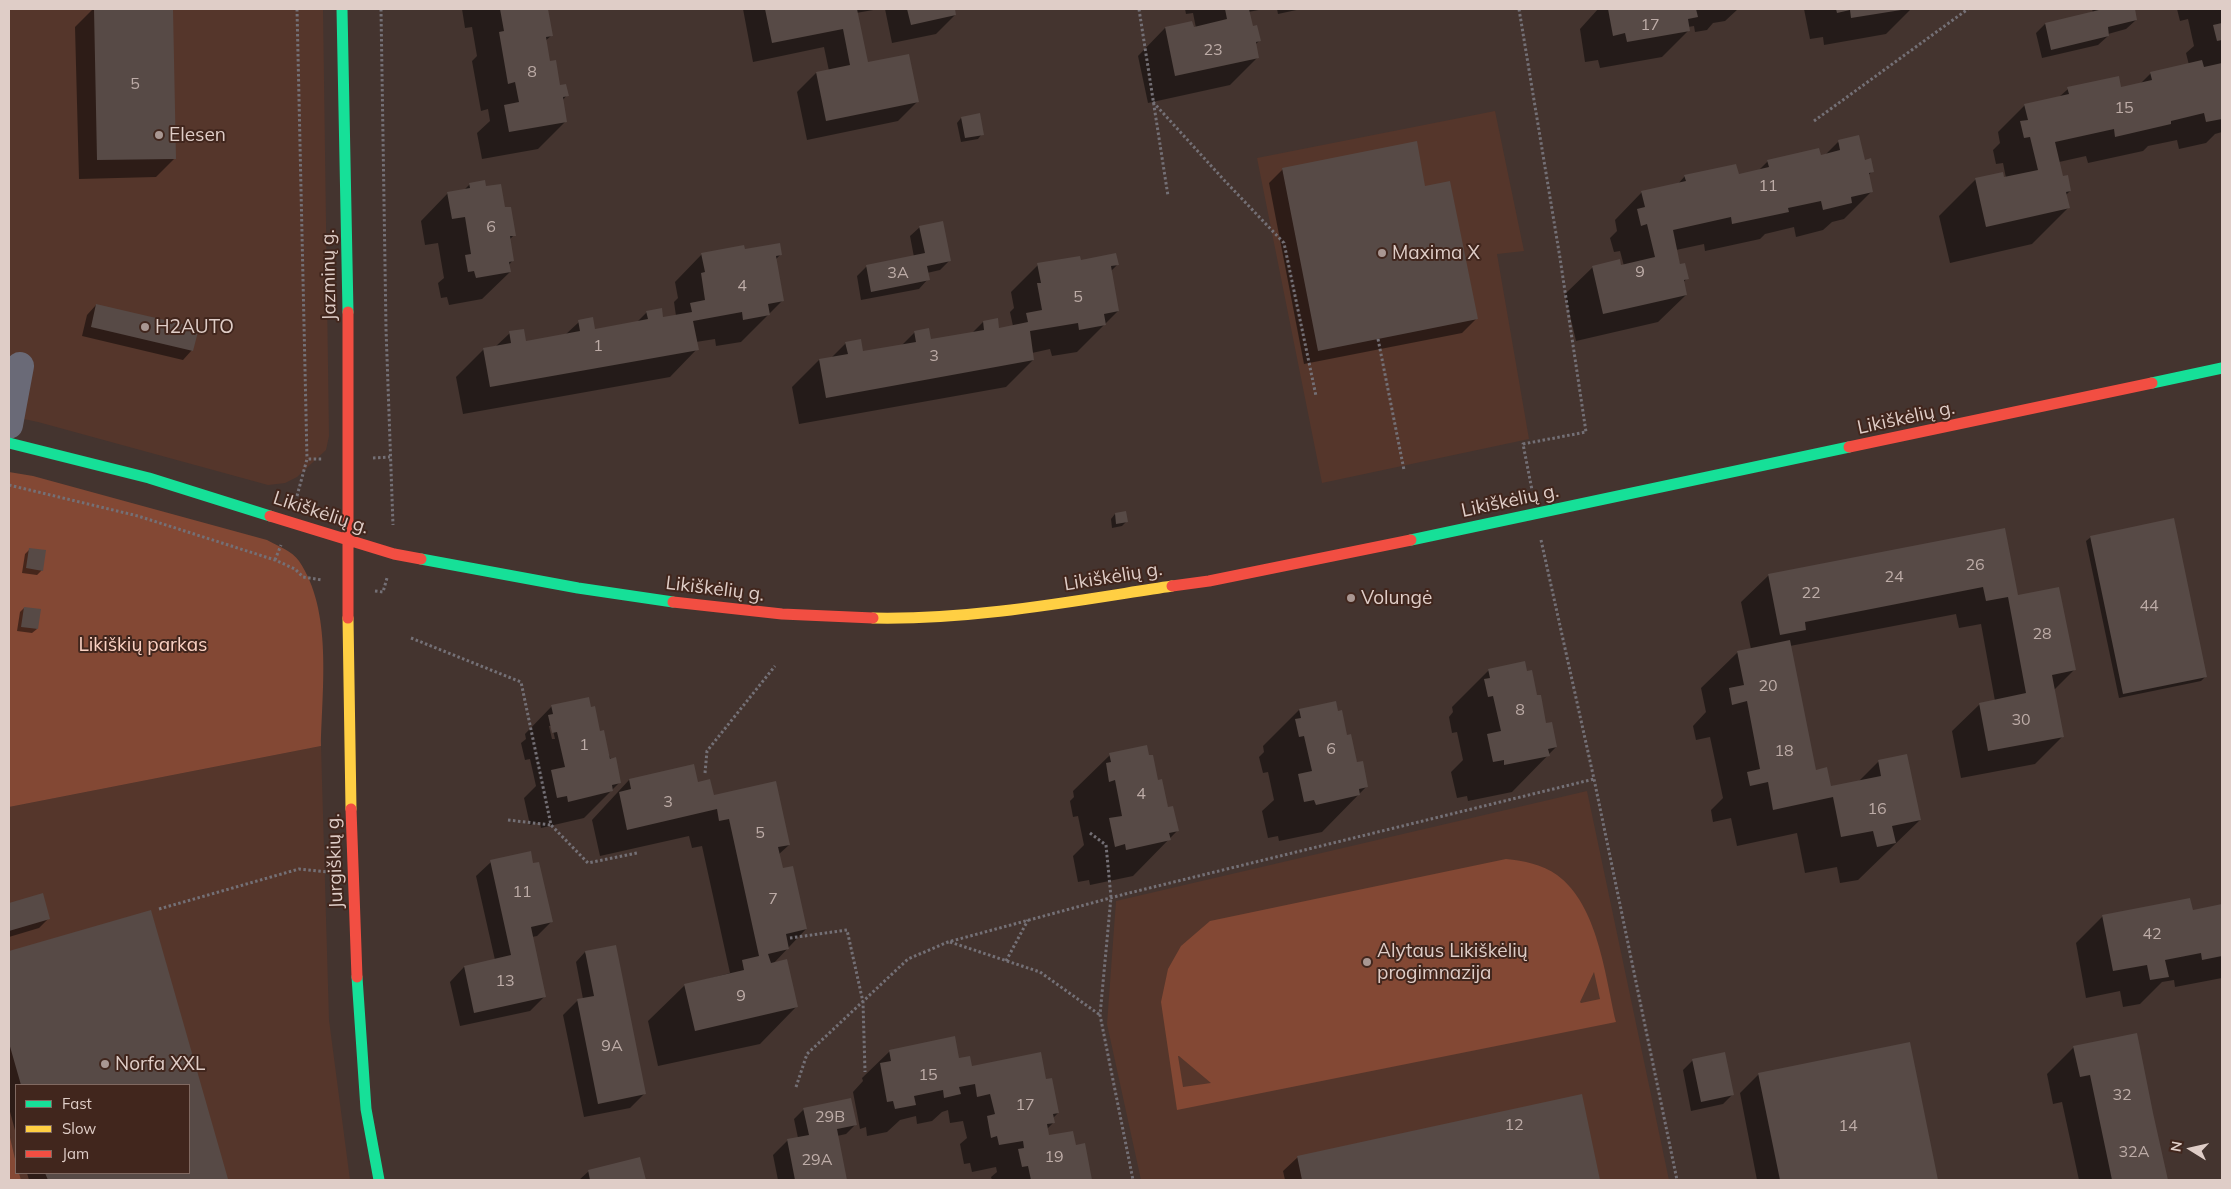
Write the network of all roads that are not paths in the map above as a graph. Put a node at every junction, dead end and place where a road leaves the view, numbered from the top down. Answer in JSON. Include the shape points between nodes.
{"nodes":[{"id":1,"x":342,"y":9,"type":"edge"},
{"id":2,"x":20,"y":366,"type":"dead end"},
{"id":3,"x":2222,"y":368,"type":"edge"},
{"id":4,"x":9,"y":425,"type":"edge"},
{"id":5,"x":9,"y":443,"type":"edge"},
{"id":6,"x":348,"y":540,"type":"junction"},
{"id":7,"x":379,"y":1180,"type":"edge"}],
"edges":[{"from":1,"to":6,"type":"street","name":"Jazminų g."},
{"from":2,"to":4,"type":"street"},
{"from":3,"to":6,"type":"street","name":"Likiškėlių g.","via":[[1209,581],[925,619],[782,614],[678,603],[394,554]]},
{"from":5,"to":6,"type":"street","name":"Likiškėlių g.","via":[[149,478]]},
{"from":6,"to":7,"type":"street","name":"Jurgiškių g.","via":[[352,875],[366,1100]]}]}
